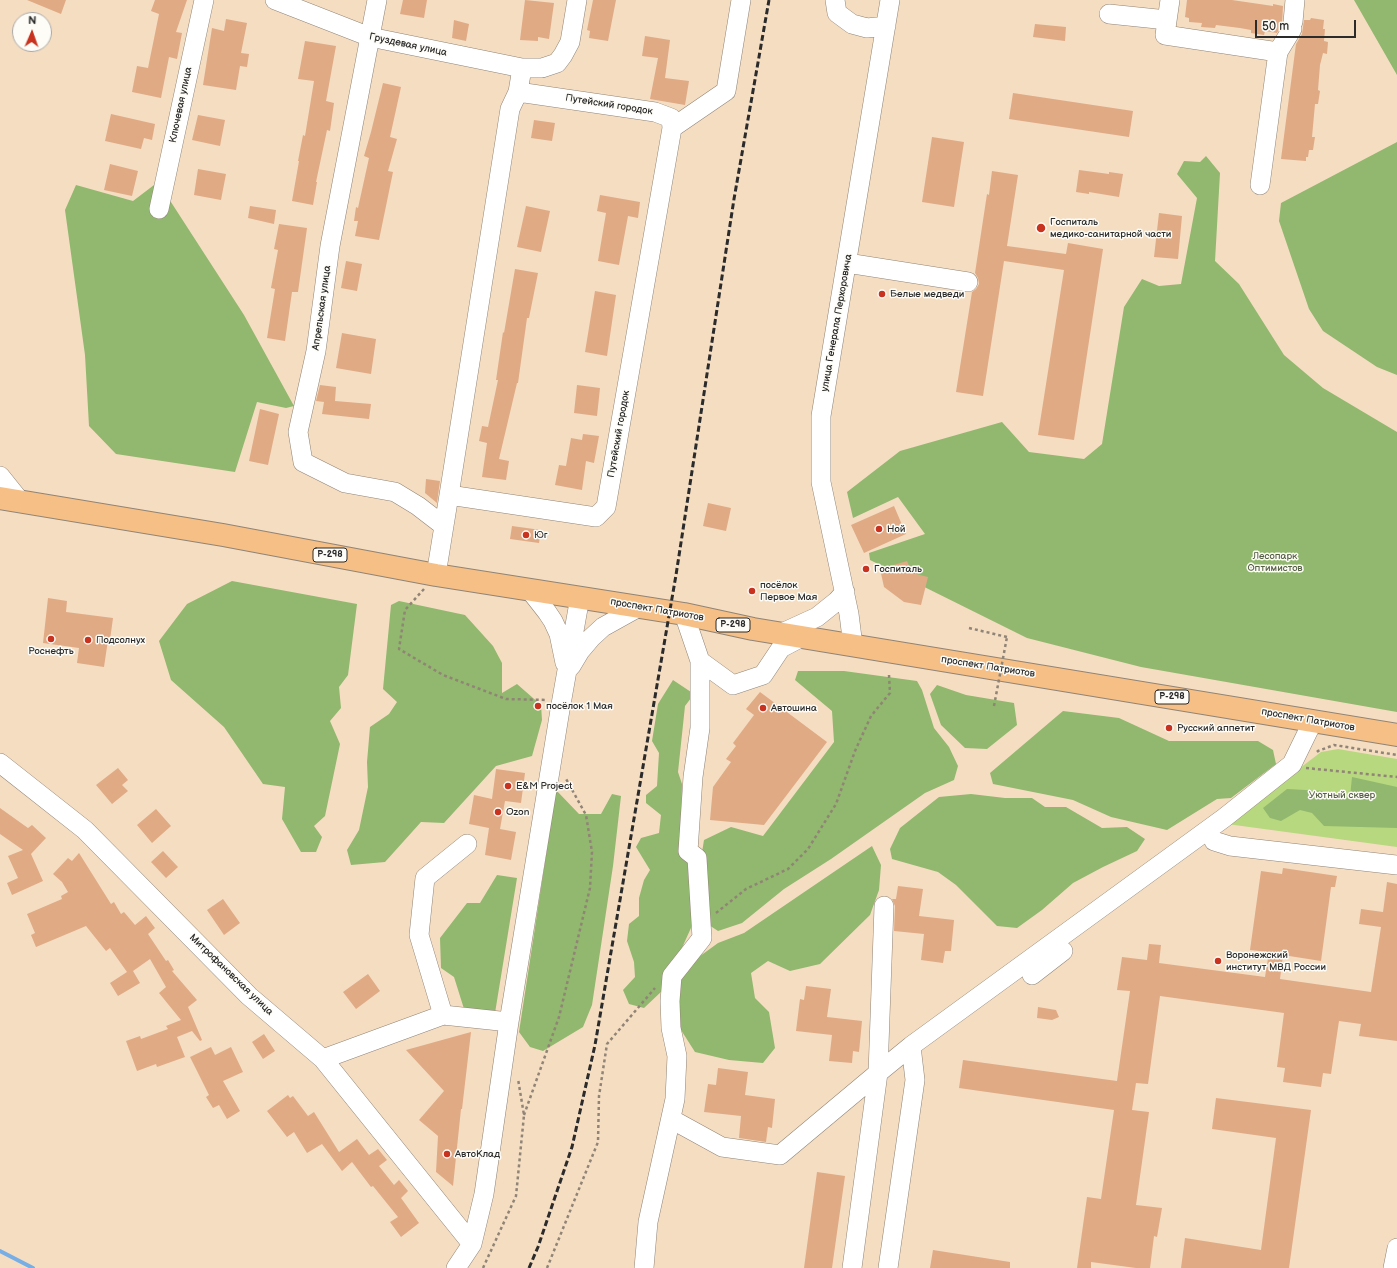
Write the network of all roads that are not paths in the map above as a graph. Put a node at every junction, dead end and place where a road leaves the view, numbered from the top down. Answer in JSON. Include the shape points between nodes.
{"nodes":[{"id":1,"x":204,"y":0,"type":"edge"},
{"id":2,"x":275,"y":0,"type":"edge"},
{"id":3,"x":377,"y":0,"type":"edge"},
{"id":4,"x":577,"y":0,"type":"edge"},
{"id":5,"x":741,"y":0,"type":"edge"},
{"id":6,"x":835,"y":0,"type":"edge"},
{"id":7,"x":890,"y":0,"type":"edge"},
{"id":8,"x":1170,"y":0,"type":"edge"},
{"id":9,"x":1295,"y":0,"type":"edge"},
{"id":10,"x":1109,"y":14,"type":"dead end"},
{"id":11,"x":1166,"y":20,"type":"junction"},
{"id":12,"x":886,"y":26,"type":"junction"},
{"id":13,"x":370,"y":38,"type":"junction"},
{"id":14,"x":1278,"y":52,"type":"junction"},
{"id":15,"x":522,"y":68,"type":"junction"},
{"id":16,"x":518,"y":92,"type":"junction"},
{"id":17,"x":672,"y":128,"type":"junction"},
{"id":18,"x":1260,"y":185,"type":"dead end"},
{"id":19,"x":159,"y":210,"type":"dead end"},
{"id":20,"x":847,"y":263,"type":"junction"},
{"id":21,"x":968,"y":282,"type":"dead end"},
{"id":22,"x":0,"y":476,"type":"edge"},
{"id":23,"x":449,"y":495,"type":"junction"},
{"id":24,"x":10,"y":500,"type":"edge"},
{"id":25,"x":444,"y":526,"type":"junction"},
{"id":26,"x":436,"y":575,"type":"junction"},
{"id":27,"x":529,"y":589,"type":"junction"},
{"id":28,"x":845,"y":592,"type":"junction"},
{"id":29,"x":580,"y":597,"type":"junction"},
{"id":30,"x":639,"y":607,"type":"junction"},
{"id":31,"x":684,"y":614,"type":"junction"},
{"id":32,"x":792,"y":635,"type":"junction"},
{"id":33,"x":853,"y":646,"type":"junction"},
{"id":34,"x":700,"y":661,"type":"junction"},
{"id":35,"x":566,"y":674,"type":"junction"},
{"id":36,"x":1312,"y":722,"type":"junction"},
{"id":37,"x":1397,"y":735,"type":"edge"},
{"id":38,"x":0,"y":762,"type":"edge"},
{"id":39,"x":1224,"y":818,"type":"junction"},
{"id":40,"x":1214,"y":841,"type":"junction"},
{"id":41,"x":467,"y":844,"type":"dead end"},
{"id":42,"x":1397,"y":865,"type":"edge"},
{"id":43,"x":884,"y":906,"type":"dead end"},
{"id":44,"x":1032,"y":975,"type":"dead end"},
{"id":45,"x":443,"y":1015,"type":"junction"},
{"id":46,"x":508,"y":1022,"type":"junction"},
{"id":47,"x":911,"y":1046,"type":"junction"},
{"id":48,"x":323,"y":1059,"type":"junction"},
{"id":49,"x":878,"y":1073,"type":"junction"},
{"id":50,"x":670,"y":1120,"type":"junction"},
{"id":51,"x":472,"y":1244,"type":"junction"},
{"id":52,"x":1397,"y":1248,"type":"edge"},
{"id":53,"x":456,"y":1268,"type":"edge"},
{"id":54,"x":644,"y":1268,"type":"edge"},
{"id":55,"x":852,"y":1268,"type":"edge"},
{"id":56,"x":888,"y":1268,"type":"edge"},
{"id":57,"x":1393,"y":1268,"type":"edge"}],
"edges":[{"from":1,"to":19,"type":"street","name":"Ключевая улица"},
{"from":2,"to":13,"type":"street","name":"Груздевая улица"},
{"from":3,"to":13,"type":"street","name":"Апрельская улица"},
{"from":4,"to":15,"type":"street","name":"Груздевая улица","via":[[570,42],[557,63],[542,68]]},
{"from":5,"to":17,"type":"street","via":[[726,91]]},
{"from":6,"to":12,"type":"street","via":[[837,13],[852,24],[868,28]]},
{"from":7,"to":12,"type":"street","name":"улица Генерала Перхоровича"},
{"from":8,"to":11,"type":"street"},
{"from":9,"to":14,"type":"street","via":[[1293,25]]},
{"from":10,"to":11,"type":"street"},
{"from":11,"to":14,"type":"street","via":[[1165,35]]},
{"from":12,"to":20,"type":"street","name":"улица Генерала Перхоровича"},
{"from":13,"to":15,"type":"street","name":"Груздевая улица"},
{"from":13,"to":25,"type":"street","name":"Апрельская улица","via":[[330,246],[316,351],[298,432],[303,462],[344,483],[394,492]]},
{"from":14,"to":18,"type":"street"},
{"from":15,"to":16,"type":"street"},
{"from":16,"to":17,"type":"street","name":"Путейский городок","via":[[655,112],[671,118]]},
{"from":16,"to":23,"type":"street","via":[[510,110]]},
{"from":17,"to":23,"type":"street","name":"Путейский городок","via":[[606,507],[596,517]]},
{"from":20,"to":21,"type":"street"},
{"from":20,"to":28,"type":"street","name":"улица Генерала Перхоровича","via":[[822,416],[821,482]]},
{"from":22,"to":24,"type":"street"},
{"from":23,"to":25,"type":"street"},
{"from":24,"to":26,"type":"highway","number":"Р-298"},
{"from":25,"to":26,"type":"street"},
{"from":26,"to":27,"type":"highway","number":"Р-298"},
{"from":27,"to":29,"type":"highway","number":"Р-298"},
{"from":27,"to":35,"type":"street","via":[[547,612],[559,634]]},
{"from":28,"to":32,"type":"street"},
{"from":28,"to":33,"type":"street","name":"улица Генерала Перхоровича"},
{"from":29,"to":30,"type":"highway","name":"проспект Патриотов","number":"Р-298"},
{"from":29,"to":35,"type":"street"},
{"from":30,"to":31,"type":"highway","name":"проспект Патриотов","number":"Р-298"},
{"from":30,"to":35,"type":"street","via":[[603,627],[591,638]]},
{"from":31,"to":32,"type":"highway","name":"проспект Патриотов","number":"Р-298"},
{"from":31,"to":34,"type":"street"},
{"from":32,"to":33,"type":"highway","name":"проспект Патриотов","number":"Р-298"},
{"from":32,"to":34,"type":"street","via":[[763,675],[733,684]]},
{"from":33,"to":36,"type":"highway","name":"проспект Патриотов","number":"Р-298"},
{"from":34,"to":50,"type":"street","via":[[700,728],[693,777],[688,851],[697,858],[702,938],[672,976],[671,1028],[677,1056],[675,1099]]},
{"from":35,"to":46,"type":"street"},
{"from":36,"to":37,"type":"highway","name":"проспект Патриотов","number":"Р-298"},
{"from":36,"to":39,"type":"street","via":[[1303,765]]},
{"from":38,"to":48,"type":"street","name":"Митрофановская улица","via":[[86,830],[249,996]]},
{"from":39,"to":40,"type":"street"},
{"from":39,"to":47,"type":"street"},
{"from":40,"to":42,"type":"street","via":[[1230,846]]},
{"from":40,"to":44,"type":"street","via":[[1193,853]]},
{"from":41,"to":45,"type":"street","via":[[425,878],[419,935]]},
{"from":43,"to":49,"type":"street"},
{"from":45,"to":46,"type":"street"},
{"from":45,"to":48,"type":"street"},
{"from":46,"to":51,"type":"street","via":[[484,1194]]},
{"from":47,"to":49,"type":"street"},
{"from":47,"to":56,"type":"street","via":[[915,1080]]},
{"from":48,"to":51,"type":"street","name":"Митрофановская улица"},
{"from":49,"to":50,"type":"street","via":[[780,1155],[722,1147]]},
{"from":49,"to":55,"type":"street"},
{"from":50,"to":54,"type":"street","via":[[648,1222]]},
{"from":51,"to":53,"type":"street"},
{"from":52,"to":57,"type":"street"}]}
